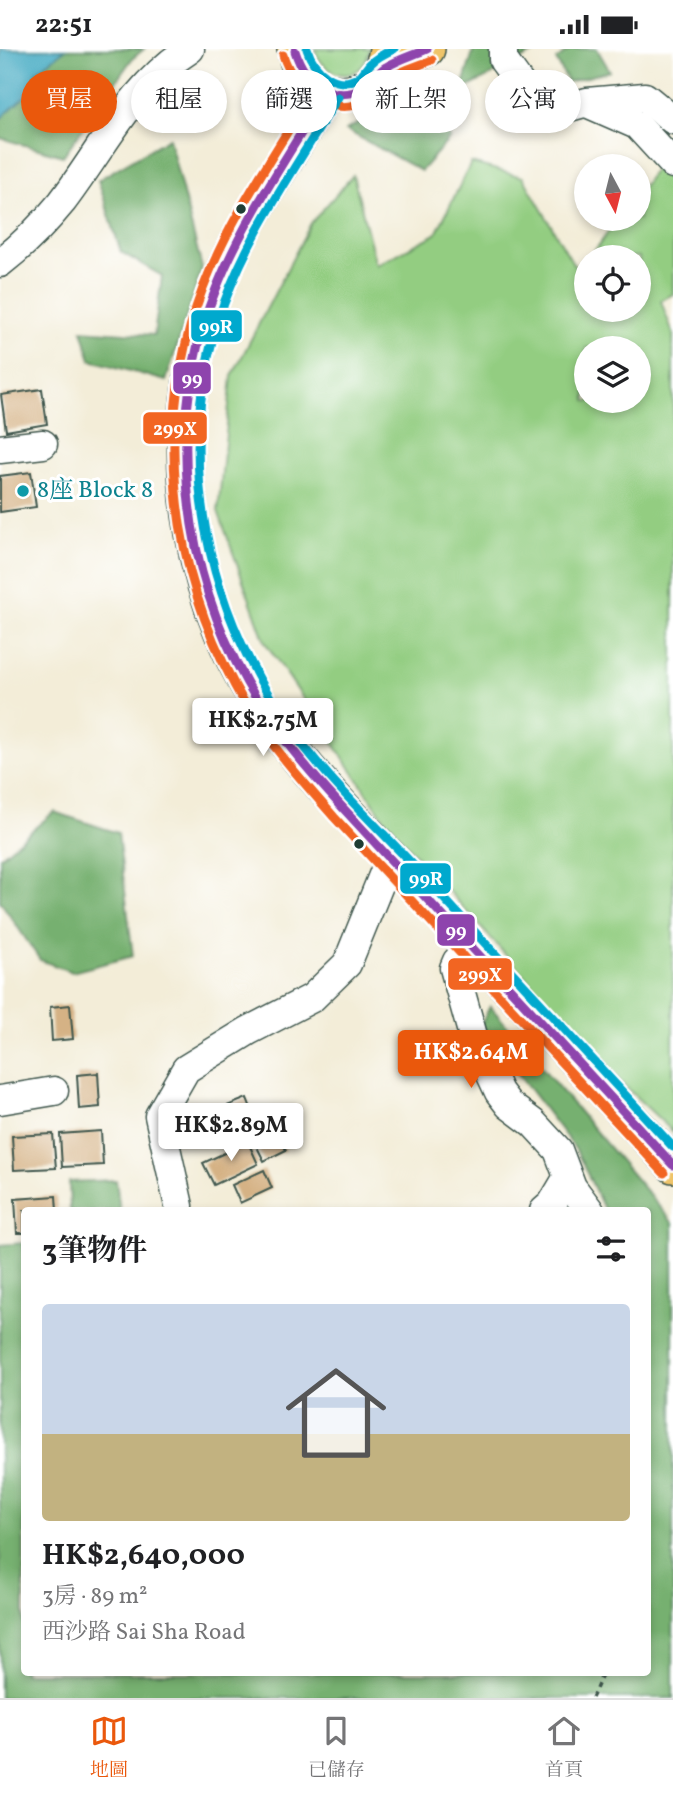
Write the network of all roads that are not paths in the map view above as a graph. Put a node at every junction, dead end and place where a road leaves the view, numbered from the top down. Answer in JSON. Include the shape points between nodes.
{"nodes":[{"id":1,"x":190,"y":49,"type":"edge"},
{"id":2,"x":295,"y":49,"type":"edge"},
{"id":3,"x":427,"y":49,"type":"edge"},
{"id":4,"x":503,"y":49,"type":"edge"},
{"id":5,"x":385,"y":58,"type":"edge"},
{"id":6,"x":302,"y":70,"type":"edge"},
{"id":7,"x":337,"y":92,"type":"edge"},
{"id":8,"x":587,"y":103,"type":"junction"},
{"id":9,"x":673,"y":120,"type":"edge"},
{"id":10,"x":301,"y":133,"type":"edge"},
{"id":11,"x":673,"y":163,"type":"edge"},
{"id":12,"x":0,"y":264,"type":"edge"},
{"id":13,"x":43,"y":444,"type":"dead end"},
{"id":14,"x":0,"y":449,"type":"edge"},
{"id":15,"x":390,"y":857,"type":"junction"},
{"id":16,"x":471,"y":948,"type":"junction"},
{"id":17,"x":54,"y":1091,"type":"dead end"},
{"id":18,"x":0,"y":1100,"type":"edge"},
{"id":19,"x":673,"y":1165,"type":"edge"},
{"id":20,"x":568,"y":1177,"type":"junction"},
{"id":21,"x":179,"y":1206,"type":"dead end"},
{"id":22,"x":549,"y":1207,"type":"edge"},
{"id":23,"x":587,"y":1207,"type":"edge"}],
"edges":[{"from":1,"to":12,"type":"street","via":[[154,75],[61,203]]},
{"from":2,"to":6,"type":"main road"},
{"from":3,"to":5,"type":"main road"},
{"from":4,"to":8,"type":"street","via":[[503,60],[524,89],[573,106]]},
{"from":5,"to":7,"type":"main road","via":[[374,81],[360,90]]},
{"from":8,"to":9,"type":"street","via":[[645,97]]},
{"from":8,"to":11,"type":"street","via":[[637,125]]},
{"from":10,"to":15,"type":"main road","via":[[262,197],[214,294],[191,383],[186,477],[201,572],[230,652],[286,741]]},
{"from":13,"to":14,"type":"street"},
{"from":15,"to":16,"type":"main road"},
{"from":15,"to":21,"type":"street","via":[[347,964],[312,998],[186,1069],[159,1116]]},
{"from":16,"to":19,"type":"main road"},
{"from":16,"to":20,"type":"street","via":[[454,968],[473,1036],[503,1099],[549,1139]]},
{"from":17,"to":18,"type":"street"},
{"from":20,"to":22,"type":"street"},
{"from":20,"to":23,"type":"street"}]}
